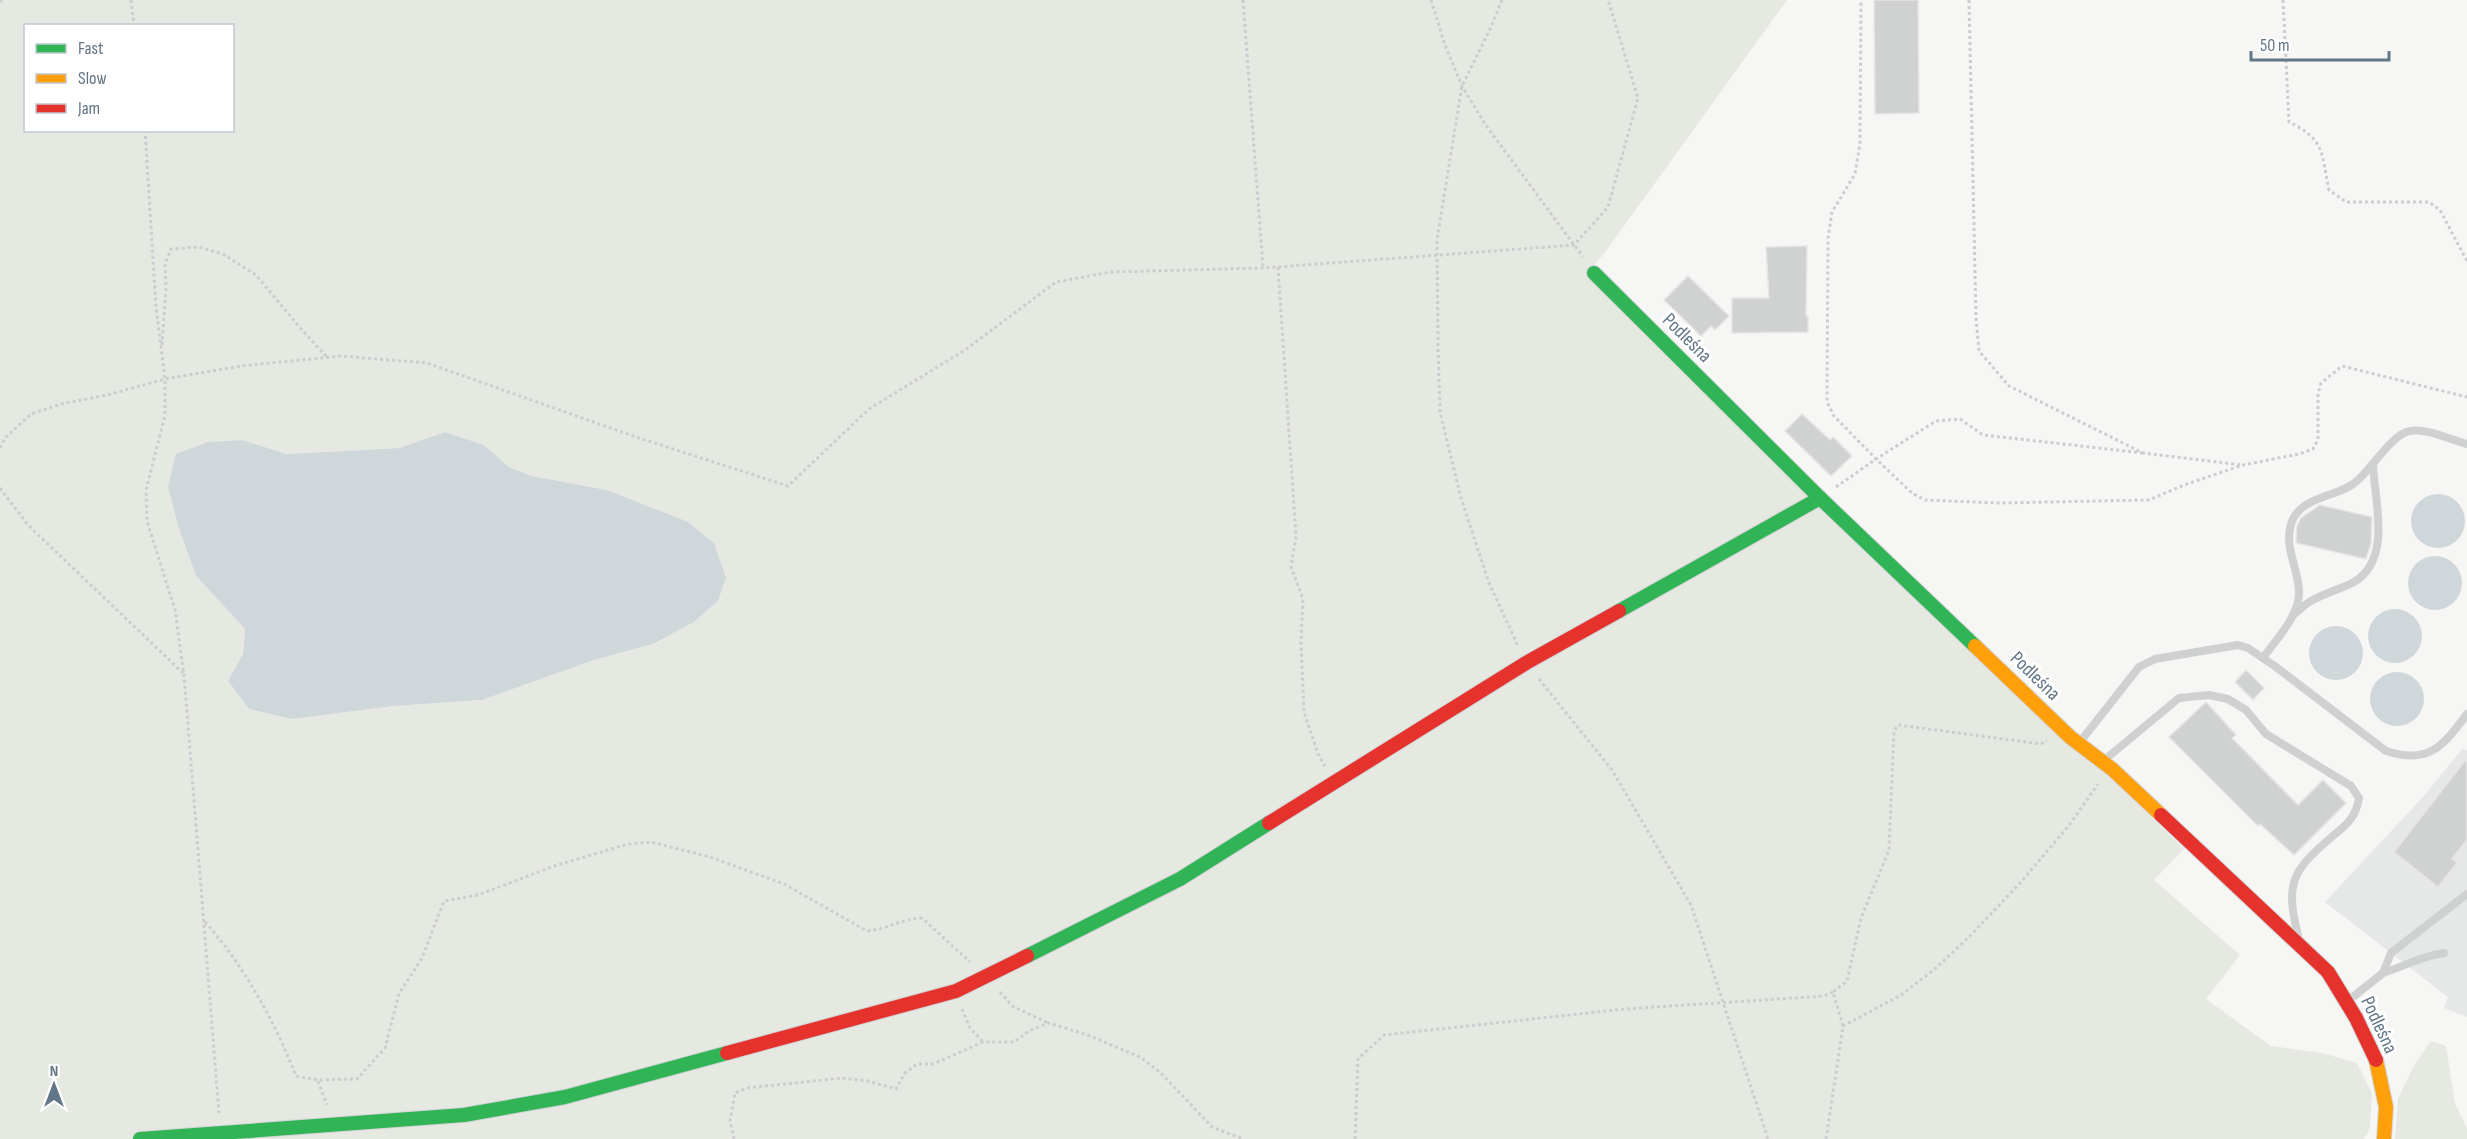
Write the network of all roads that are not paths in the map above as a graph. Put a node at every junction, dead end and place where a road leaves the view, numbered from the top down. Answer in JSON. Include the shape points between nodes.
{"nodes":[{"id":1,"x":1594,"y":273,"type":"road end"},
{"id":2,"x":2467,"y":444,"type":"edge"},
{"id":3,"x":2373,"y":464,"type":"junction"},
{"id":4,"x":1820,"y":498,"type":"junction"},
{"id":5,"x":2293,"y":616,"type":"junction"},
{"id":6,"x":2263,"y":658,"type":"junction"},
{"id":7,"x":2467,"y":714,"type":"edge"},
{"id":8,"x":2079,"y":743,"type":"junction"},
{"id":9,"x":2107,"y":765,"type":"junction"},
{"id":10,"x":2467,"y":894,"type":"edge"},
{"id":11,"x":2301,"y":947,"type":"junction"},
{"id":12,"x":2444,"y":953,"type":"dead end"},
{"id":13,"x":2383,"y":973,"type":"junction"},
{"id":14,"x":2347,"y":1001,"type":"junction"},
{"id":15,"x":140,"y":1139,"type":"edge"},
{"id":16,"x":2384,"y":1139,"type":"edge"}],
"edges":[{"from":1,"to":4,"type":"street","name":"Podleśna"},
{"from":2,"to":3,"type":"lane","via":[[2409,430],[2398,436]]},
{"from":3,"to":5,"type":"lane","via":[[2380,513],[2378,542],[2369,566],[2356,581],[2311,601]]},
{"from":3,"to":5,"type":"lane","via":[[2356,482],[2297,511],[2289,543],[2299,592]]},
{"from":4,"to":8,"type":"street","name":"Podleśna"},
{"from":4,"to":15,"type":"street","via":[[1526,663],[1180,879],[956,991],[565,1097],[464,1115]]},
{"from":5,"to":6,"type":"lane"},
{"from":6,"to":7,"type":"lane","via":[[2386,751],[2402,756],[2432,752]]},
{"from":6,"to":8,"type":"lane","via":[[2238,645],[2155,659],[2139,667]]},
{"from":8,"to":9,"type":"street","name":"Podleśna"},
{"from":9,"to":11,"type":"street","name":"Podleśna"},
{"from":9,"to":11,"type":"lane","via":[[2179,698],[2209,694],[2246,710],[2266,734],[2351,786],[2359,798],[2357,811],[2349,823],[2305,860],[2293,882],[2291,903]]},
{"from":10,"to":13,"type":"lane","via":[[2391,953]]},
{"from":11,"to":14,"type":"street","name":"Podleśna","via":[[2328,972]]},
{"from":12,"to":13,"type":"lane","via":[[2422,956]]},
{"from":13,"to":14,"type":"lane"},
{"from":14,"to":16,"type":"street","name":"Podleśna","via":[[2374,1054],[2385,1102]]}]}
